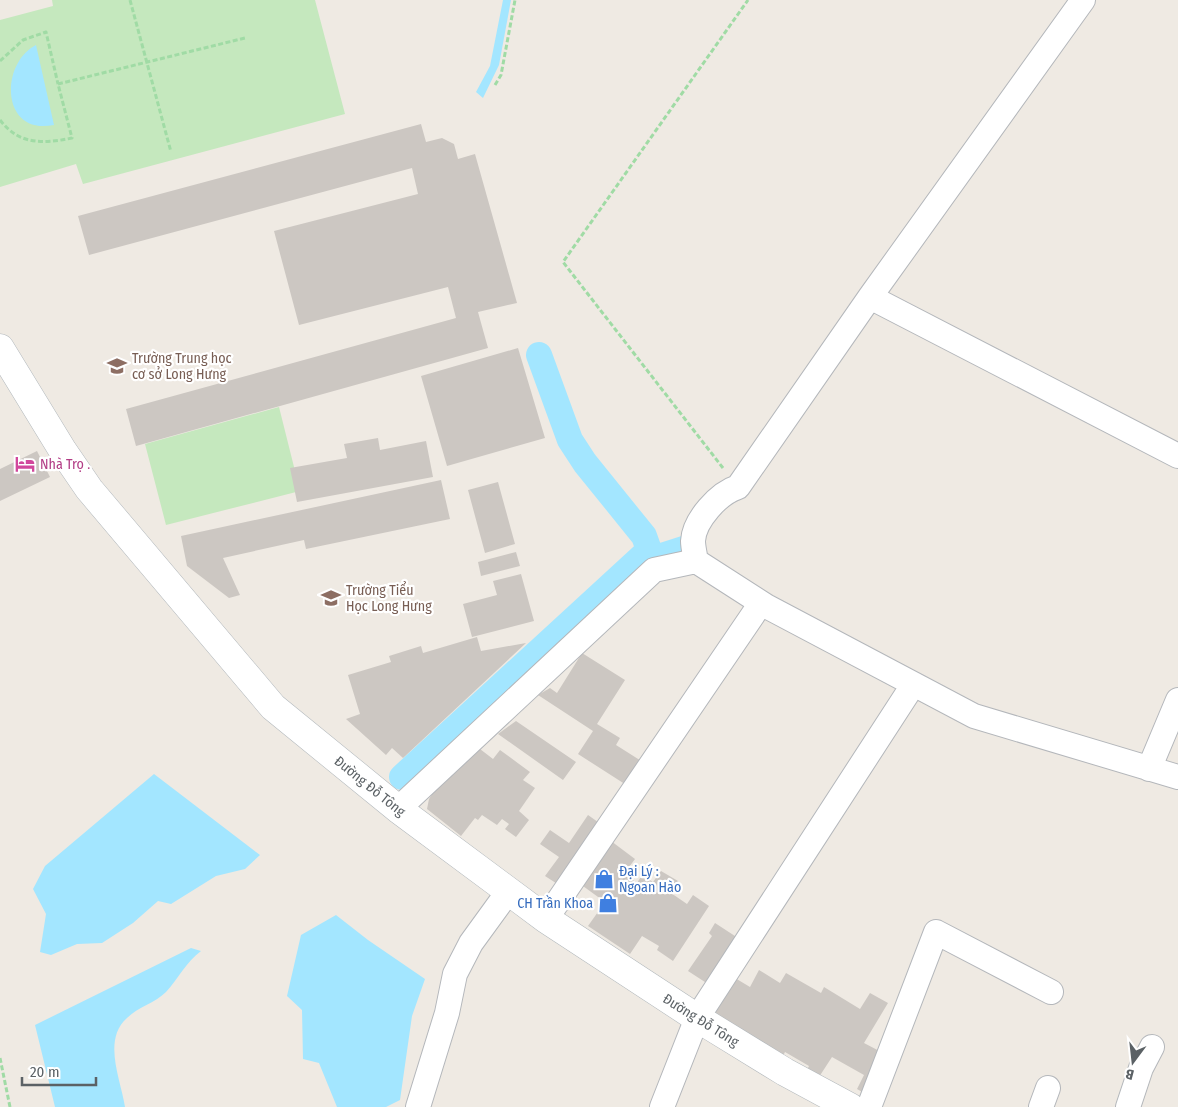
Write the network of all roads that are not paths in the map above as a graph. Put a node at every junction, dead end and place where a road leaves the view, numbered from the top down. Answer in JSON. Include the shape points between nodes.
{"nodes":[{"id":1,"x":1083,"y":0,"type":"edge"},
{"id":2,"x":870,"y":297,"type":"junction"},
{"id":3,"x":0,"y":348,"type":"edge"},
{"id":4,"x":1178,"y":456,"type":"edge"},
{"id":5,"x":696,"y":561,"type":"junction"},
{"id":6,"x":761,"y":603,"type":"junction"},
{"id":7,"x":913,"y":685,"type":"junction"},
{"id":8,"x":1178,"y":700,"type":"edge"},
{"id":9,"x":1149,"y":769,"type":"junction"},
{"id":10,"x":1178,"y":777,"type":"edge"},
{"id":11,"x":398,"y":809,"type":"junction"},
{"id":12,"x":508,"y":892,"type":"junction"},
{"id":13,"x":546,"y":919,"type":"junction"},
{"id":14,"x":1050,"y":992,"type":"dead end"},
{"id":15,"x":697,"y":1018,"type":"junction"},
{"id":16,"x":1152,"y":1047,"type":"dead end"},
{"id":17,"x":418,"y":1107,"type":"edge"},
{"id":18,"x":662,"y":1107,"type":"edge"},
{"id":19,"x":850,"y":1107,"type":"edge"},
{"id":20,"x":870,"y":1107,"type":"edge"},
{"id":21,"x":1128,"y":1107,"type":"edge"}],
"edges":[{"from":1,"to":2,"type":"street"},
{"from":2,"to":4,"type":"street"},
{"from":2,"to":5,"type":"street","via":[[738,487],[727,491],[700,522],[693,540]]},
{"from":3,"to":11,"type":"main road","name":"Đường Đỗ Tông","via":[[89,488],[273,707]]},
{"from":5,"to":6,"type":"street"},
{"from":5,"to":11,"type":"street","via":[[654,570]]},
{"from":6,"to":7,"type":"street"},
{"from":6,"to":13,"type":"street"},
{"from":7,"to":9,"type":"street","via":[[974,716]]},
{"from":7,"to":15,"type":"street"},
{"from":8,"to":9,"type":"street"},
{"from":9,"to":10,"type":"street"},
{"from":11,"to":12,"type":"main road","name":"Đường Đỗ Tông"},
{"from":12,"to":13,"type":"main road","name":"Đường Đỗ Tông"},
{"from":12,"to":17,"type":"street","via":[[471,943],[455,974],[447,1014]]},
{"from":13,"to":15,"type":"main road","name":"Đường Đỗ Tông"},
{"from":14,"to":20,"type":"street","via":[[936,932]]},
{"from":15,"to":18,"type":"street"},
{"from":15,"to":19,"type":"main road","name":"Đường Đỗ Tông"},
{"from":16,"to":21,"type":"street"}]}
